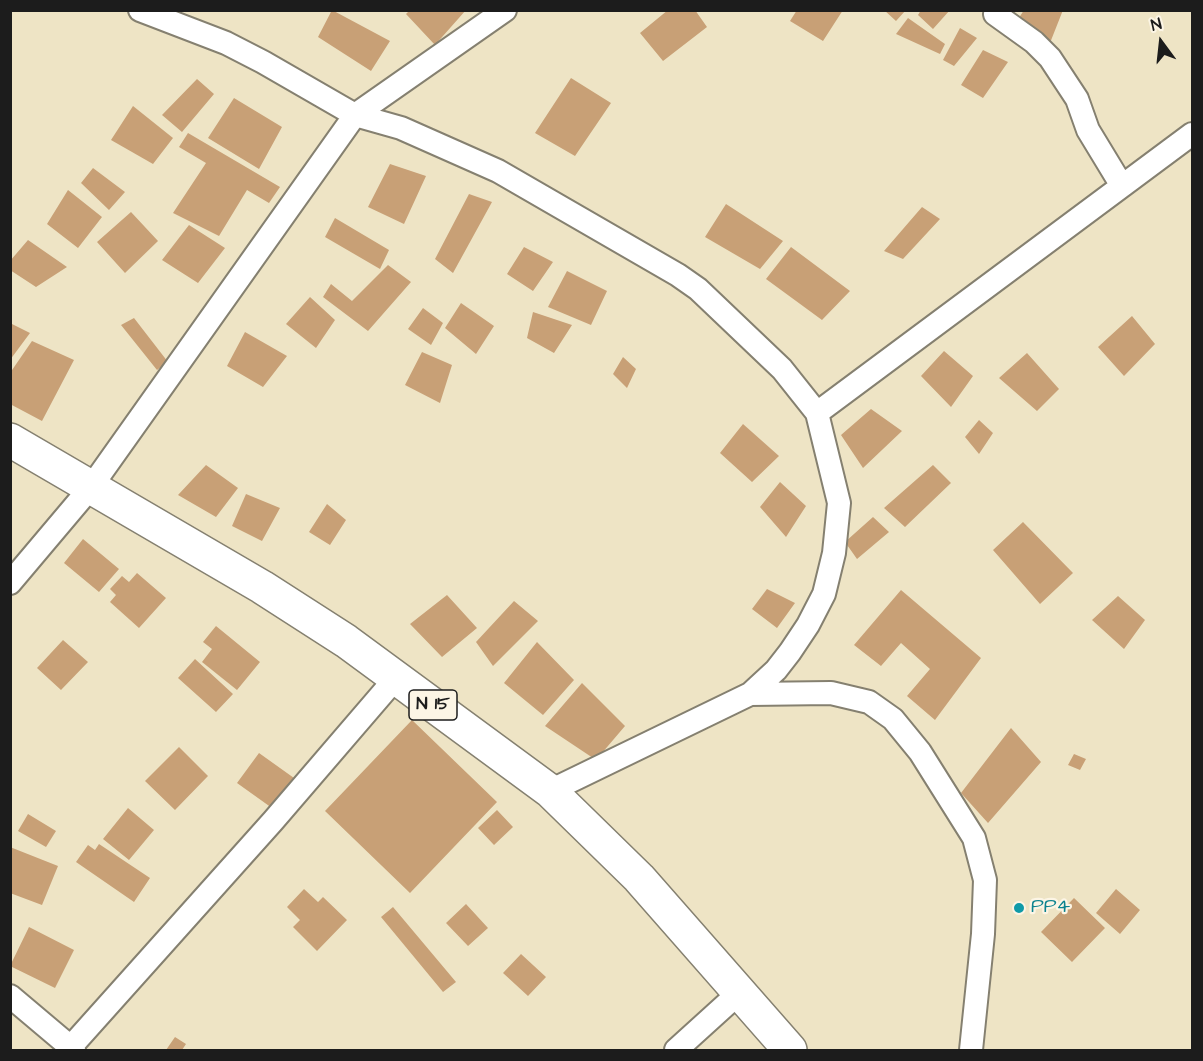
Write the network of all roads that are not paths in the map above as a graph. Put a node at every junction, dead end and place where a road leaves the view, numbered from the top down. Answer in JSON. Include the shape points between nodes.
{"nodes":[{"id":1,"x":140,"y":10,"type":"edge"},
{"id":2,"x":505,"y":10,"type":"edge"},
{"id":3,"x":995,"y":15,"type":"dead end"},
{"id":4,"x":356,"y":115,"type":"junction"},
{"id":5,"x":1192,"y":134,"type":"edge"},
{"id":6,"x":1122,"y":186,"type":"junction"},
{"id":7,"x":817,"y":413,"type":"junction"},
{"id":8,"x":10,"y":440,"type":"edge"},
{"id":9,"x":91,"y":487,"type":"junction"},
{"id":10,"x":10,"y":583,"type":"edge"},
{"id":11,"x":395,"y":679,"type":"junction"},
{"id":12,"x":750,"y":694,"type":"junction"},
{"id":13,"x":550,"y":791,"type":"junction"},
{"id":14,"x":740,"y":992,"type":"junction"},
{"id":15,"x":10,"y":996,"type":"edge"},
{"id":16,"x":71,"y":1050,"type":"edge"},
{"id":17,"x":676,"y":1050,"type":"edge"},
{"id":18,"x":790,"y":1050,"type":"edge"},
{"id":19,"x":971,"y":1050,"type":"edge"}],
"edges":[{"from":1,"to":4,"type":"street","via":[[226,43]]},
{"from":2,"to":4,"type":"street"},
{"from":3,"to":6,"type":"street","via":[[1050,58],[1077,99],[1088,130]]},
{"from":4,"to":7,"type":"street","via":[[401,128],[498,171],[678,274],[782,369]]},
{"from":4,"to":9,"type":"street"},
{"from":5,"to":6,"type":"street"},
{"from":6,"to":7,"type":"street"},
{"from":7,"to":12,"type":"street","via":[[839,503],[834,553],[824,594],[808,625],[776,670]]},
{"from":8,"to":9,"type":"highway","number":"N 15"},
{"from":9,"to":10,"type":"street"},
{"from":9,"to":11,"type":"highway","number":"N 15","via":[[271,593],[346,641]]},
{"from":11,"to":13,"type":"highway","number":"N 15"},
{"from":11,"to":16,"type":"street"},
{"from":12,"to":13,"type":"street"},
{"from":12,"to":19,"type":"street","via":[[831,693],[869,702],[893,718],[920,752],[974,838],[985,880]]},
{"from":13,"to":14,"type":"highway","number":"N 15","via":[[639,878]]},
{"from":14,"to":17,"type":"street"},
{"from":14,"to":18,"type":"highway","number":"N 15"},
{"from":15,"to":16,"type":"street"}]}
